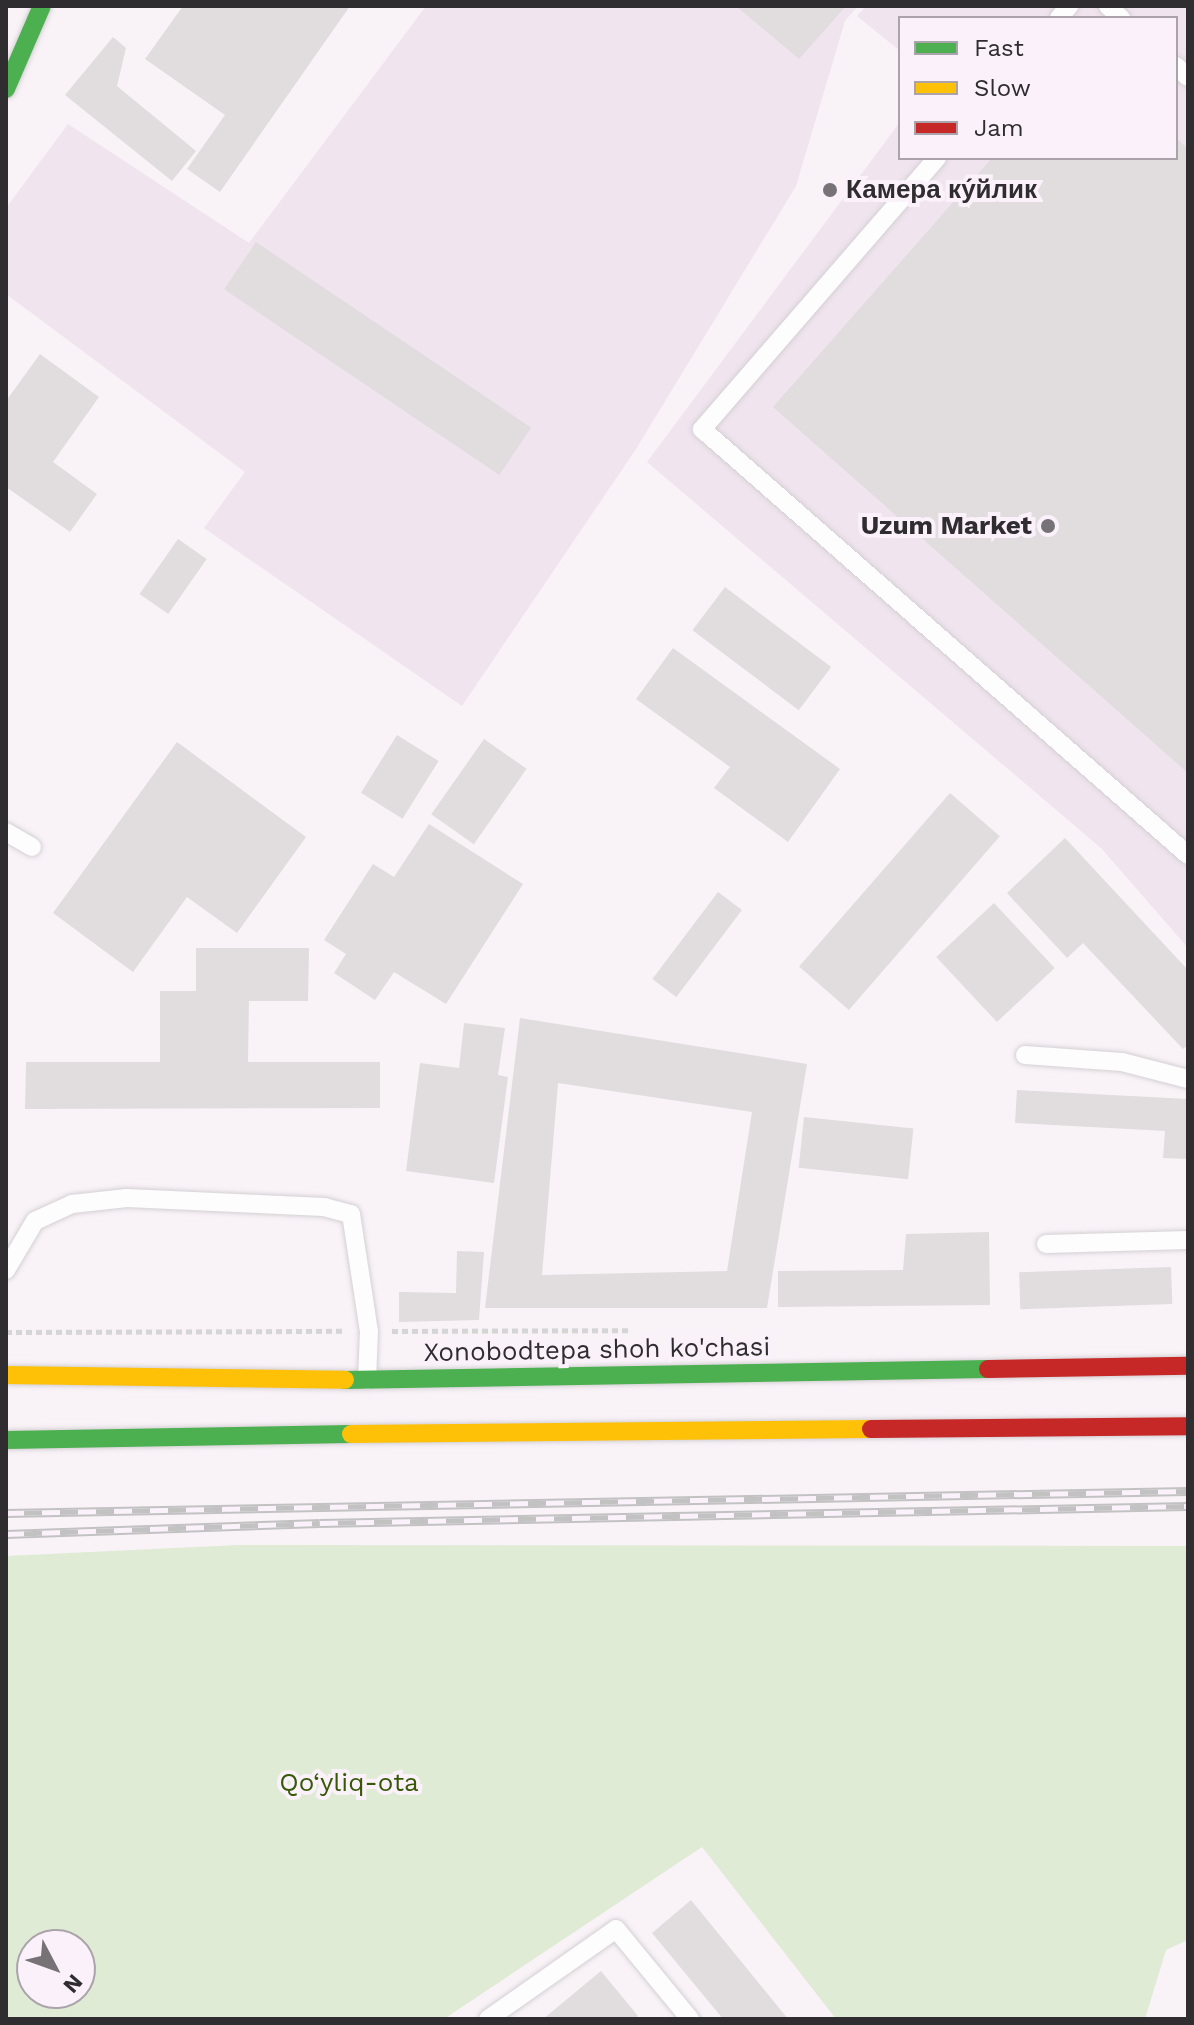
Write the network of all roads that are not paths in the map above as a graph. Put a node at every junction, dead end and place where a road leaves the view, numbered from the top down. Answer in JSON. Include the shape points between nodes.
{"nodes":[{"id":1,"x":42,"y":6,"type":"edge"},
{"id":2,"x":6,"y":89,"type":"edge"},
{"id":3,"x":935,"y":160,"type":"edge"},
{"id":4,"x":6,"y":832,"type":"edge"},
{"id":5,"x":32,"y":847,"type":"dead end"},
{"id":6,"x":1188,"y":855,"type":"edge"},
{"id":7,"x":1025,"y":1055,"type":"dead end"},
{"id":8,"x":1188,"y":1079,"type":"edge"},
{"id":9,"x":1188,"y":1240,"type":"edge"},
{"id":10,"x":1046,"y":1244,"type":"dead end"},
{"id":11,"x":6,"y":1270,"type":"edge"},
{"id":12,"x":1188,"y":1366,"type":"edge"},
{"id":13,"x":6,"y":1375,"type":"edge"},
{"id":14,"x":367,"y":1380,"type":"junction"},
{"id":15,"x":1188,"y":1426,"type":"edge"},
{"id":16,"x":6,"y":1440,"type":"edge"},
{"id":17,"x":488,"y":2019,"type":"edge"},
{"id":18,"x":690,"y":2019,"type":"edge"}],
"edges":[{"from":1,"to":2,"type":"main road"},
{"from":3,"to":6,"type":"lane","via":[[702,429]]},
{"from":4,"to":5,"type":"lane"},
{"from":7,"to":8,"type":"lane","via":[[1122,1062]]},
{"from":9,"to":10,"type":"lane"},
{"from":11,"to":14,"type":"lane","via":[[35,1221],[72,1204],[127,1198],[324,1207],[351,1214],[369,1331]]},
{"from":12,"to":14,"type":"main road","name":"Xonobodtepa shoh ko'chasi"},
{"from":13,"to":14,"type":"main road","name":"Xonobodtepa shoh ko'chasi"},
{"from":15,"to":16,"type":"main road"},
{"from":17,"to":18,"type":"lane","via":[[616,1929]]}]}
